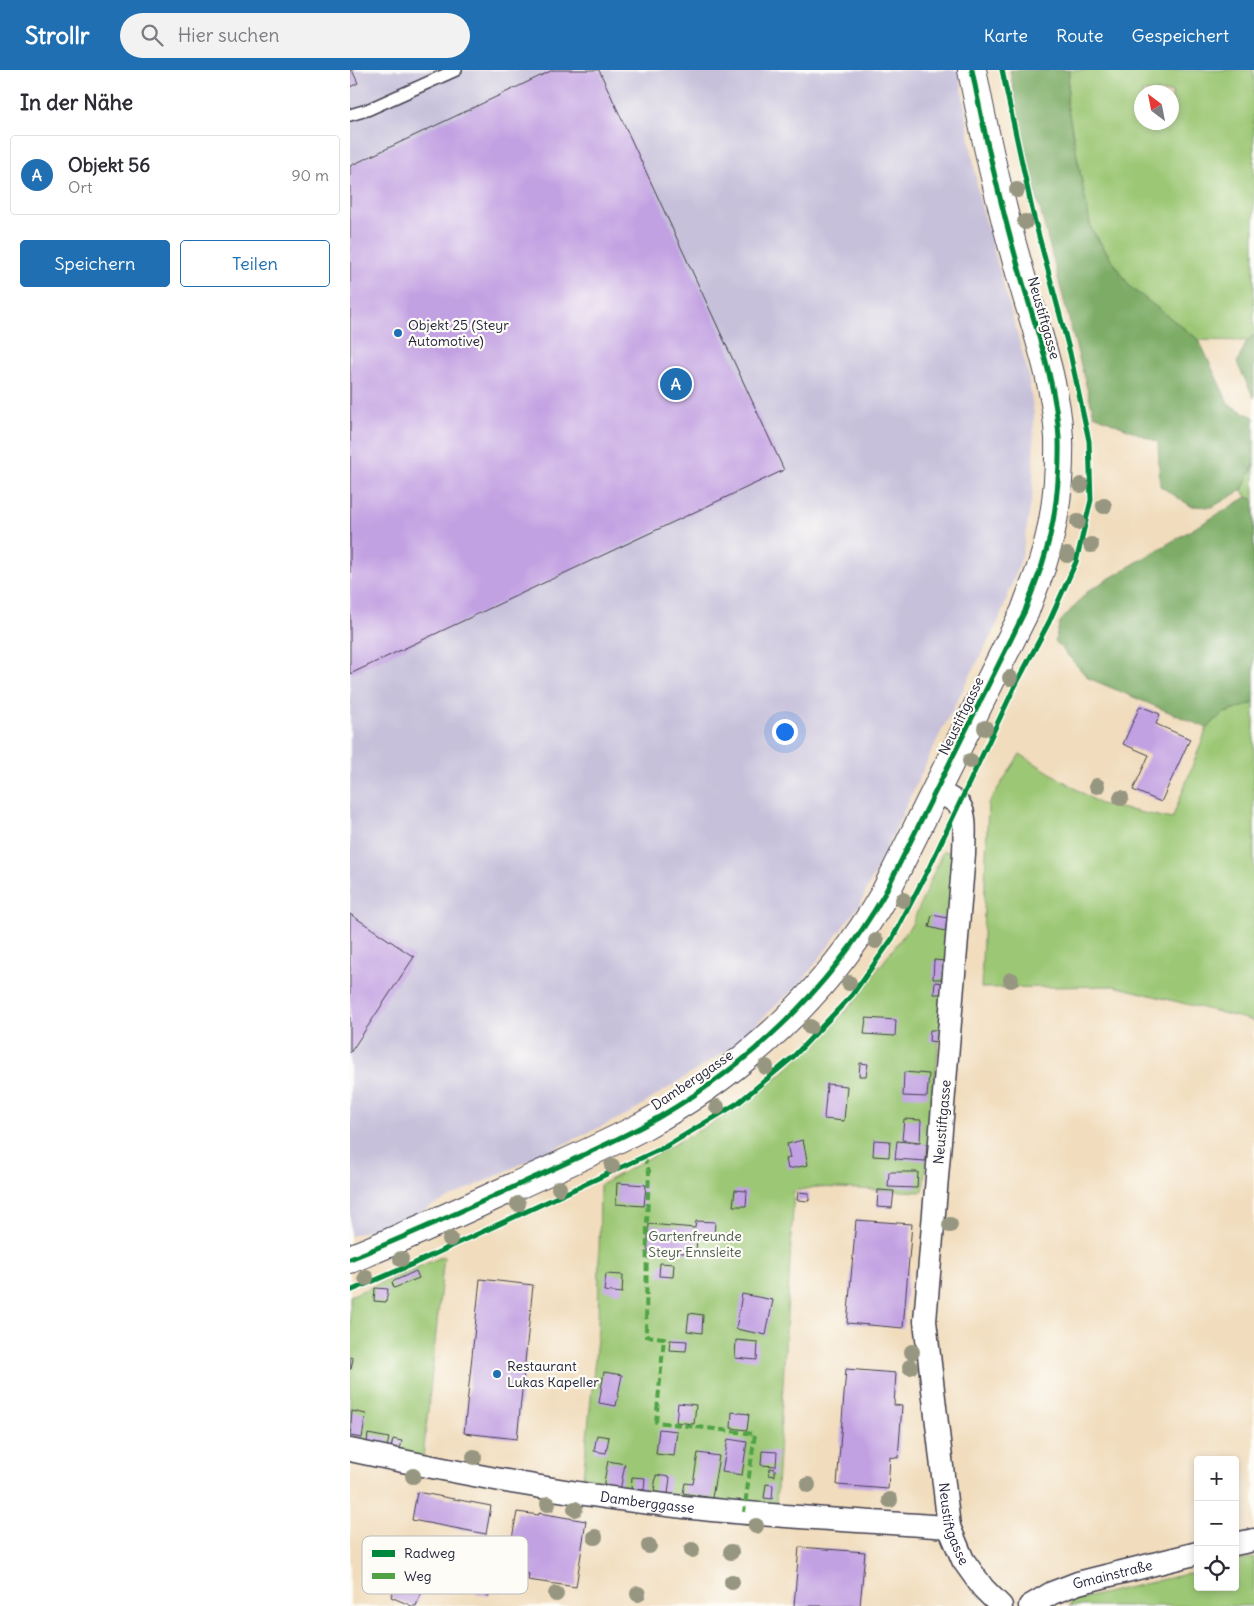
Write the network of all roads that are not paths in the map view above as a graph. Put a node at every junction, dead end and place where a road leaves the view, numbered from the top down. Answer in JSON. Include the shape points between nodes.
{"nodes":[{"id":1,"x":456,"y":70,"type":"edge"},
{"id":2,"x":972,"y":70,"type":"edge"},
{"id":3,"x":350,"y":115,"type":"edge"},
{"id":4,"x":936,"y":791,"type":"junction"},
{"id":5,"x":350,"y":1259,"type":"edge"},
{"id":6,"x":350,"y":1450,"type":"edge"},
{"id":7,"x":949,"y":1526,"type":"junction"},
{"id":8,"x":1254,"y":1540,"type":"edge"},
{"id":9,"x":1239,"y":1543,"type":"edge"},
{"id":10,"x":1194,"y":1554,"type":"edge"},
{"id":11,"x":1001,"y":1606,"type":"edge"},
{"id":12,"x":1030,"y":1606,"type":"edge"}],
"edges":[{"from":1,"to":3,"type":"lane"},
{"from":2,"to":4,"type":"street","name":"Neustiftgasse","via":[[994,175],[1048,370],[1059,438],[1057,491],[1042,565],[1025,611]]},
{"from":4,"to":5,"type":"street","name":"Damberggasse","via":[[885,893],[843,958],[790,1018],[756,1050],[720,1078],[642,1126],[409,1235]]},
{"from":4,"to":7,"type":"street","name":"Neustiftgasse","via":[[961,808],[964,826],[964,864],[924,1321]]},
{"from":6,"to":7,"type":"street","name":"Damberggasse","via":[[508,1482],[611,1498],[744,1512]]},
{"from":7,"to":11,"type":"street","name":"Neustiftgasse","via":[[963,1560]]},
{"from":8,"to":9,"type":"street"},
{"from":10,"to":12,"type":"street","name":"Gmainstraße","via":[[1078,1583]]}]}
